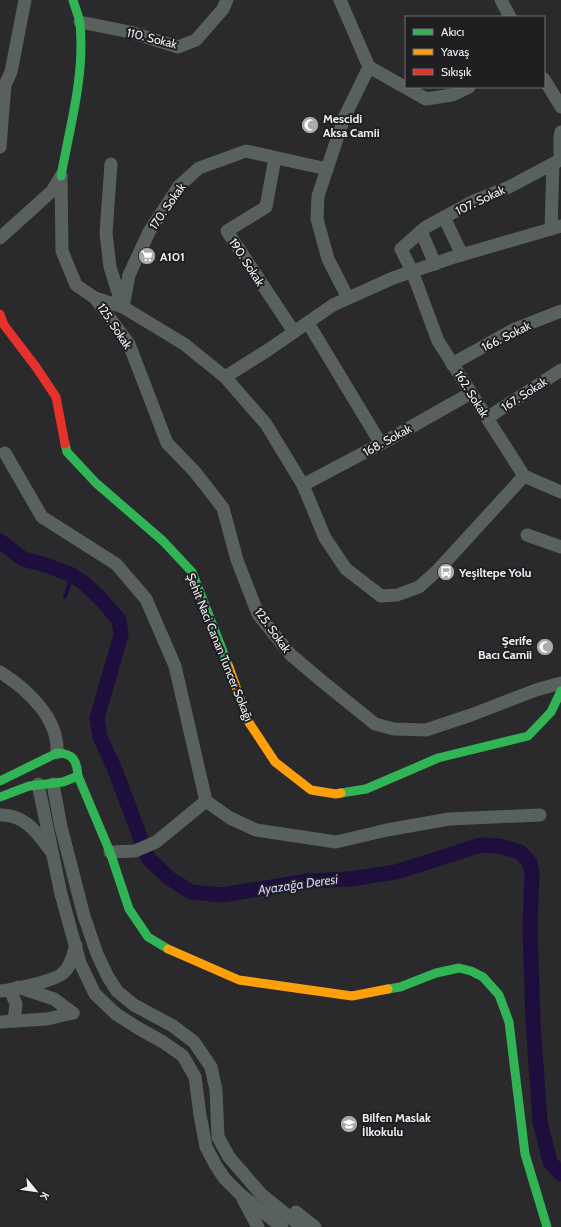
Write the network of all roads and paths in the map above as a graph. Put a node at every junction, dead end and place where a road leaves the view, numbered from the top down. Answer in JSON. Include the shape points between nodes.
{"nodes":[{"id":1,"x":25,"y":0,"type":"edge"},
{"id":2,"x":73,"y":0,"type":"edge"},
{"id":3,"x":227,"y":0,"type":"edge"},
{"id":4,"x":340,"y":0,"type":"edge"},
{"id":5,"x":501,"y":0,"type":"edge"},
{"id":6,"x":509,"y":16,"type":"edge"},
{"id":7,"x":80,"y":22,"type":"junction"},
{"id":8,"x":369,"y":68,"type":"junction"},
{"id":9,"x":545,"y":80,"type":"edge"},
{"id":10,"x":3,"y":87,"type":"edge"},
{"id":11,"x":405,"y":88,"type":"edge"},
{"id":12,"x":406,"y":88,"type":"edge"},
{"id":13,"x":467,"y":88,"type":"edge"},
{"id":14,"x":561,"y":107,"type":"edge"},
{"id":15,"x":561,"y":132,"type":"edge"},
{"id":16,"x":0,"y":147,"type":"edge"},
{"id":17,"x":275,"y":158,"type":"junction"},
{"id":18,"x":110,"y":164,"type":"dead end"},
{"id":19,"x":553,"y":164,"type":"junction"},
{"id":20,"x":327,"y":169,"type":"junction"},
{"id":21,"x":61,"y":176,"type":"junction"},
{"id":22,"x":444,"y":217,"type":"junction"},
{"id":23,"x":556,"y":227,"type":"edge"},
{"id":24,"x":421,"y":231,"type":"junction"},
{"id":25,"x":0,"y":238,"type":"edge"},
{"id":26,"x":462,"y":255,"type":"junction"},
{"id":27,"x":435,"y":264,"type":"junction"},
{"id":28,"x":412,"y":271,"type":"junction"},
{"id":29,"x":95,"y":298,"type":"junction"},
{"id":30,"x":348,"y":298,"type":"junction"},
{"id":31,"x":123,"y":307,"type":"junction"},
{"id":32,"x":561,"y":311,"type":"edge"},
{"id":33,"x":0,"y":314,"type":"edge"},
{"id":34,"x":308,"y":323,"type":"junction"},
{"id":35,"x":294,"y":332,"type":"junction"},
{"id":36,"x":452,"y":364,"type":"junction"},
{"id":37,"x":561,"y":370,"type":"edge"},
{"id":38,"x":225,"y":377,"type":"junction"},
{"id":39,"x":471,"y":393,"type":"junction"},
{"id":40,"x":487,"y":418,"type":"junction"},
{"id":41,"x":381,"y":444,"type":"junction"},
{"id":42,"x":5,"y":453,"type":"dead end"},
{"id":43,"x":524,"y":476,"type":"junction"},
{"id":44,"x":303,"y":485,"type":"junction"},
{"id":45,"x":561,"y":492,"type":"edge"},
{"id":46,"x":527,"y":535,"type":"dead end"},
{"id":47,"x":561,"y":547,"type":"edge"},
{"id":48,"x":0,"y":672,"type":"edge"},
{"id":49,"x":561,"y":683,"type":"edge"},
{"id":50,"x":561,"y":691,"type":"edge"},
{"id":51,"x":57,"y":753,"type":"junction"},
{"id":52,"x":38,"y":763,"type":"junction"},
{"id":53,"x":78,"y":776,"type":"junction"},
{"id":54,"x":0,"y":781,"type":"edge"},
{"id":55,"x":38,"y":784,"type":"junction"},
{"id":56,"x":53,"y":784,"type":"junction"},
{"id":57,"x":0,"y":797,"type":"edge"},
{"id":58,"x":206,"y":801,"type":"junction"},
{"id":59,"x":0,"y":815,"type":"edge"},
{"id":60,"x":540,"y":815,"type":"dead end"},
{"id":61,"x":110,"y":852,"type":"junction"},
{"id":62,"x":54,"y":854,"type":"junction"},
{"id":63,"x":76,"y":945,"type":"junction"},
{"id":64,"x":9,"y":990,"type":"edge"},
{"id":65,"x":14,"y":1021,"type":"junction"},
{"id":66,"x":0,"y":1022,"type":"edge"},
{"id":67,"x":240,"y":1194,"type":"junction"},
{"id":68,"x":261,"y":1194,"type":"junction"},
{"id":69,"x":258,"y":1227,"type":"edge"},
{"id":70,"x":282,"y":1227,"type":"edge"},
{"id":71,"x":302,"y":1227,"type":"edge"},
{"id":72,"x":315,"y":1227,"type":"edge"},
{"id":73,"x":547,"y":1227,"type":"edge"}],
"edges":[{"from":1,"to":10,"type":"street","via":[[11,72]]},
{"from":2,"to":7,"type":"street"},
{"from":3,"to":7,"type":"street","name":"110. Sokak","via":[[223,9],[196,40],[178,47],[130,32]]},
{"from":4,"to":8,"type":"street"},
{"from":5,"to":6,"type":"street"},
{"from":7,"to":21,"type":"street","via":[[79,81]]},
{"from":8,"to":11,"type":"street"},
{"from":8,"to":20,"type":"street","via":[[344,118]]},
{"from":9,"to":14,"type":"street"},
{"from":10,"to":16,"type":"street"},
{"from":12,"to":13,"type":"street","via":[[426,99],[452,95]]},
{"from":15,"to":19,"type":"street","via":[[560,160]]},
{"from":17,"to":20,"type":"street","name":"170. Sokak"},
{"from":17,"to":31,"type":"street","name":"170. Sokak","via":[[246,152],[199,168],[179,186],[149,232],[129,275]]},
{"from":17,"to":35,"type":"street","name":"190. Sokak","via":[[266,207],[227,231]]},
{"from":18,"to":31,"type":"street","via":[[106,233],[110,267]]},
{"from":19,"to":22,"type":"street","name":"107. Sokak"},
{"from":19,"to":23,"type":"street"},
{"from":20,"to":30,"type":"street","via":[[318,196],[317,219],[328,259]]},
{"from":21,"to":25,"type":"street","via":[[52,191]]},
{"from":21,"to":29,"type":"street","via":[[62,251],[76,285]]},
{"from":22,"to":24,"type":"street","name":"107. Sokak"},
{"from":22,"to":26,"type":"street"},
{"from":23,"to":26,"type":"street"},
{"from":24,"to":27,"type":"street"},
{"from":24,"to":28,"type":"street","name":"107. Sokak","via":[[401,249]]},
{"from":26,"to":27,"type":"street"},
{"from":27,"to":28,"type":"street"},
{"from":28,"to":30,"type":"street"},
{"from":28,"to":36,"type":"street","name":"162. Sokak","via":[[438,341]]},
{"from":29,"to":31,"type":"street"},
{"from":29,"to":49,"type":"street","name":"125. Sokak","via":[[129,344],[167,443],[195,472],[223,508],[237,560],[258,614],[290,655],[375,724],[394,729],[426,730]]},
{"from":30,"to":34,"type":"street"},
{"from":31,"to":38,"type":"street","via":[[184,344]]},
{"from":32,"to":36,"type":"street","name":"166. Sokak","via":[[515,329]]},
{"from":33,"to":50,"type":"street","name":"Şehit Naci Canan Tuncer Sokağı","via":[[4,325],[56,397],[67,452],[96,483],[163,541],[192,572],[248,721],[275,762],[311,790],[336,794],[366,789],[438,758],[528,736],[551,712]]},
{"from":34,"to":35,"type":"street"},
{"from":34,"to":41,"type":"street"},
{"from":35,"to":38,"type":"street"},
{"from":36,"to":39,"type":"street","name":"162. Sokak"},
{"from":37,"to":40,"type":"street","name":"167. Sokak"},
{"from":38,"to":44,"type":"street","via":[[266,424]]},
{"from":39,"to":40,"type":"street","name":"162. Sokak"},
{"from":39,"to":41,"type":"street","name":"168. Sokak"},
{"from":40,"to":43,"type":"street","name":"162. Sokak"},
{"from":41,"to":44,"type":"street","name":"168. Sokak"},
{"from":42,"to":58,"type":"street","via":[[42,516],[116,564],[146,599],[175,666]]},
{"from":43,"to":44,"type":"street","via":[[419,587],[397,595],[381,596],[346,569],[325,538]]},
{"from":43,"to":45,"type":"street"},
{"from":46,"to":47,"type":"street"},
{"from":48,"to":51,"type":"street","via":[[15,681],[39,705],[55,732]]},
{"from":51,"to":52,"type":"street"},
{"from":51,"to":53,"type":"street","via":[[65,753],[72,757],[77,765]]},
{"from":52,"to":54,"type":"street"},
{"from":52,"to":55,"type":"street","via":[[35,768]]},
{"from":53,"to":56,"type":"street","via":[[64,783]]},
{"from":53,"to":61,"type":"street"},
{"from":55,"to":56,"type":"street"},
{"from":55,"to":57,"type":"street"},
{"from":55,"to":62,"type":"street"},
{"from":56,"to":68,"type":"street","via":[[61,827],[84,916],[108,977],[117,991],[134,1005],[173,1026],[194,1042],[211,1067],[216,1090],[218,1137],[229,1157]]},
{"from":58,"to":60,"type":"street","via":[[230,818],[256,830],[336,842],[449,819]]},
{"from":58,"to":61,"type":"street","via":[[156,842],[135,851]]},
{"from":59,"to":62,"type":"street","via":[[11,815],[32,826]]},
{"from":61,"to":73,"type":"street","via":[[129,909],[148,937],[174,952],[239,980],[352,996],[400,987],[436,973],[459,968],[483,977],[499,996],[509,1022],[525,1154]]},
{"from":62,"to":63,"type":"street","via":[[61,894]]},
{"from":63,"to":64,"type":"street","via":[[63,974],[51,980]]},
{"from":63,"to":67,"type":"street","via":[[80,963],[95,994],[116,1014],[183,1056],[195,1077],[206,1147],[224,1178]]},
{"from":64,"to":65,"type":"street","via":[[16,1004]]},
{"from":64,"to":65,"type":"street","via":[[54,999],[73,1013],[47,1019]]},
{"from":65,"to":66,"type":"street"},
{"from":67,"to":69,"type":"street"},
{"from":67,"to":70,"type":"street"},
{"from":68,"to":71,"type":"street"},
{"from":68,"to":72,"type":"street","via":[[300,1214]]}]}
